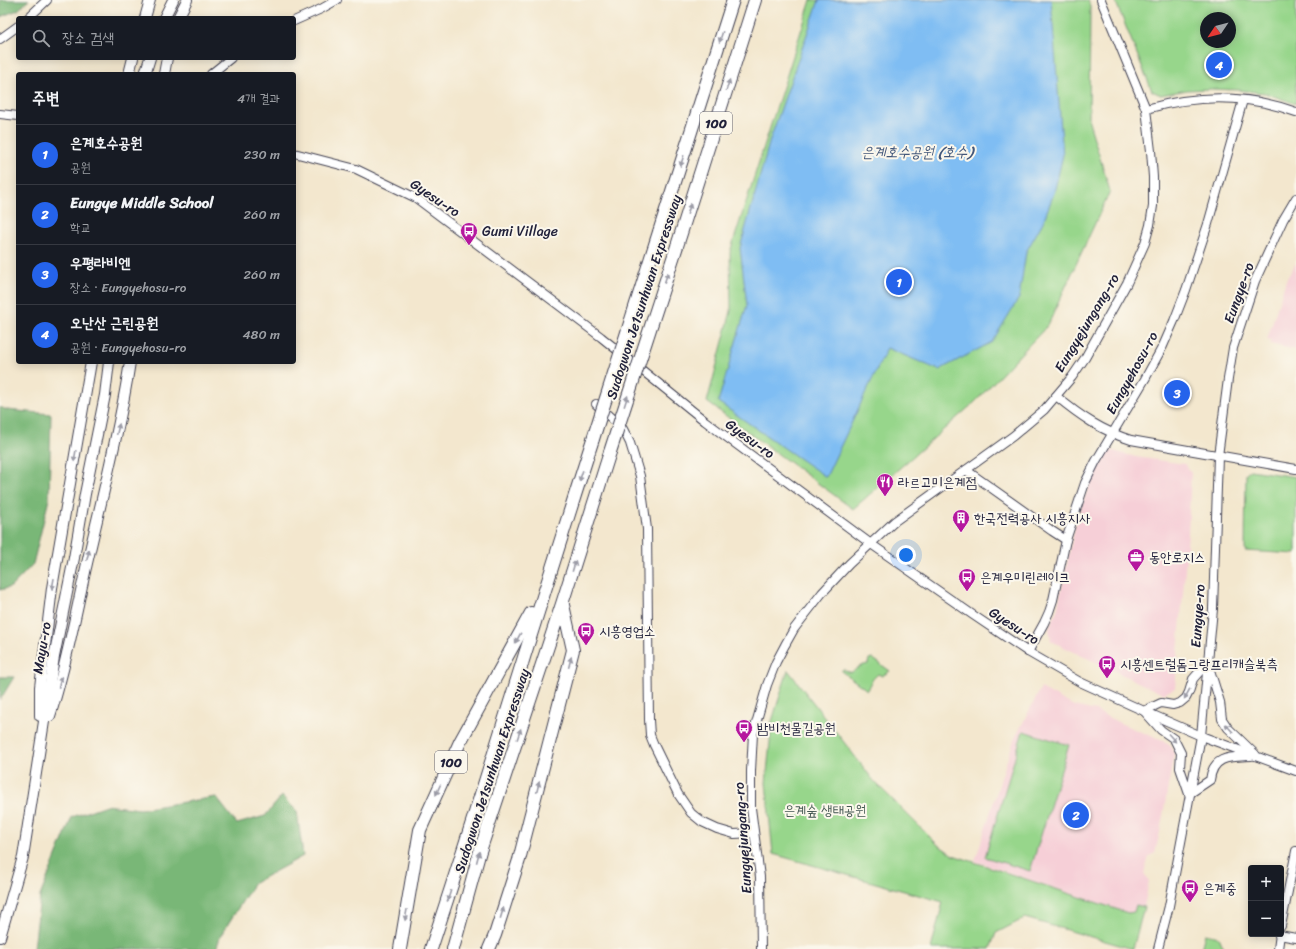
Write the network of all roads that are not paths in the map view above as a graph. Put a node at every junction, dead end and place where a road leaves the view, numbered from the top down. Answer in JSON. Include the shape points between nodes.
{"nodes":[{"id":1,"x":47,"y":0,"type":"edge"},
{"id":2,"x":150,"y":0,"type":"edge"},
{"id":3,"x":173,"y":0,"type":"edge"},
{"id":4,"x":187,"y":0,"type":"edge"},
{"id":5,"x":337,"y":0,"type":"edge"},
{"id":6,"x":733,"y":0,"type":"edge"},
{"id":7,"x":755,"y":0,"type":"edge"},
{"id":8,"x":1101,"y":0,"type":"edge"},
{"id":9,"x":30,"y":16,"type":"edge"},
{"id":10,"x":146,"y":16,"type":"edge"},
{"id":11,"x":165,"y":16,"type":"edge"},
{"id":12,"x":179,"y":16,"type":"edge"},
{"id":13,"x":296,"y":20,"type":"edge"},
{"id":14,"x":16,"y":27,"type":"edge"},
{"id":15,"x":0,"y":39,"type":"edge"},
{"id":16,"x":132,"y":60,"type":"edge"},
{"id":17,"x":149,"y":60,"type":"edge"},
{"id":18,"x":167,"y":60,"type":"edge"},
{"id":19,"x":228,"y":60,"type":"edge"},
{"id":20,"x":129,"y":72,"type":"edge"},
{"id":21,"x":146,"y":72,"type":"edge"},
{"id":22,"x":164,"y":72,"type":"edge"},
{"id":23,"x":214,"y":72,"type":"edge"},
{"id":24,"x":1243,"y":100,"type":"junction"},
{"id":25,"x":1146,"y":109,"type":"junction"},
{"id":26,"x":1296,"y":112,"type":"edge"},
{"id":27,"x":0,"y":114,"type":"edge"},
{"id":28,"x":16,"y":116,"type":"edge"},
{"id":29,"x":296,"y":153,"type":"edge"},
{"id":30,"x":1296,"y":198,"type":"edge"},
{"id":31,"x":91,"y":364,"type":"edge"},
{"id":32,"x":109,"y":364,"type":"edge"},
{"id":33,"x":130,"y":364,"type":"edge"},
{"id":34,"x":1056,"y":396,"type":"junction"},
{"id":35,"x":596,"y":404,"type":"dead end"},
{"id":36,"x":1113,"y":434,"type":"junction"},
{"id":37,"x":1218,"y":456,"type":"junction"},
{"id":38,"x":1296,"y":468,"type":"edge"},
{"id":39,"x":966,"y":470,"type":"junction"},
{"id":40,"x":1066,"y":540,"type":"junction"},
{"id":41,"x":872,"y":544,"type":"junction"},
{"id":42,"x":544,"y":591,"type":"junction"},
{"id":43,"x":562,"y":604,"type":"junction"},
{"id":44,"x":1028,"y":652,"type":"junction"},
{"id":45,"x":1208,"y":662,"type":"junction"},
{"id":46,"x":1144,"y":711,"type":"junction"},
{"id":47,"x":1201,"y":736,"type":"junction"},
{"id":48,"x":41,"y":746,"type":"junction"},
{"id":49,"x":1256,"y":756,"type":"junction"},
{"id":50,"x":1296,"y":771,"type":"edge"},
{"id":51,"x":1189,"y":794,"type":"junction"},
{"id":52,"x":754,"y":833,"type":"junction"},
{"id":53,"x":1296,"y":851,"type":"edge"},
{"id":54,"x":1284,"y":911,"type":"edge"},
{"id":55,"x":1284,"y":936,"type":"edge"},
{"id":56,"x":0,"y":937,"type":"edge"},
{"id":57,"x":1280,"y":937,"type":"edge"},
{"id":58,"x":1296,"y":938,"type":"edge"},
{"id":59,"x":400,"y":949,"type":"edge"},
{"id":60,"x":431,"y":949,"type":"edge"},
{"id":61,"x":453,"y":949,"type":"edge"},
{"id":62,"x":489,"y":949,"type":"edge"},
{"id":63,"x":761,"y":949,"type":"edge"},
{"id":64,"x":1158,"y":949,"type":"edge"},
{"id":65,"x":1278,"y":949,"type":"edge"}],
"edges":[{"from":1,"to":9,"type":"street"},
{"from":2,"to":10,"type":"main road"},
{"from":3,"to":11,"type":"main road"},
{"from":4,"to":12,"type":"main road"},
{"from":5,"to":13,"type":"street"},
{"from":6,"to":42,"type":"highway","name":"Sudogwon Je1sunhwan Expressway","number":"100","one_way":true,"bridge":true},
{"from":43,"to":7,"type":"highway","name":"Sudogwon Je1sunhwan Expressway","number":"100","one_way":true,"bridge":true},
{"from":8,"to":25,"type":"street","name":"Eungyejungang-ro"},
{"from":14,"to":15,"type":"street"},
{"from":16,"to":20,"type":"main road"},
{"from":17,"to":21,"type":"main road"},
{"from":18,"to":22,"type":"main road"},
{"from":19,"to":23,"type":"street"},
{"from":24,"to":25,"type":"street","via":[[1202,98],[1166,103]]},
{"from":24,"to":26,"type":"street"},
{"from":24,"to":36,"type":"street","name":"Eungyehosu-ro","via":[[1204,237],[1174,321],[1156,360]]},
{"from":25,"to":34,"type":"street","name":"Eungyejungang-ro","via":[[1152,151],[1153,206],[1145,243],[1127,283],[1085,358]]},
{"from":27,"to":28,"type":"street"},
{"from":29,"to":41,"type":"street","name":"Gyesu-ro","via":[[356,168],[416,198],[602,337],[705,422]]},
{"from":30,"to":37,"type":"street","name":"Eungye-ro","via":[[1255,281],[1233,348]]},
{"from":31,"to":48,"type":"main road","one_way":true,"via":[[52,588],[40,687]]},
{"from":32,"to":48,"type":"main road","name":"Mayu-ro","via":[[106,394],[54,657]]},
{"from":48,"to":33,"type":"main road","one_way":true,"via":[[61,682],[124,405]]},
{"from":34,"to":36,"type":"street","via":[[1094,425]]},
{"from":34,"to":39,"type":"street","name":"Eungyejungang-ro","via":[[1032,420]]},
{"from":35,"to":52,"type":"street","via":[[623,429],[640,476],[647,529],[650,735],[678,794],[691,813],[717,829],[734,834]]},
{"from":36,"to":37,"type":"street","via":[[1142,443]]},
{"from":36,"to":40,"type":"street","name":"Eungyehosu-ro","via":[[1085,483]]},
{"from":37,"to":38,"type":"street"},
{"from":37,"to":45,"type":"street","name":"Eungye-ro","via":[[1213,609]]},
{"from":39,"to":40,"type":"street"},
{"from":39,"to":41,"type":"street","name":"Eungyejungang-ro","via":[[895,521]]},
{"from":40,"to":44,"type":"street","name":"Eungyehosu-ro","via":[[1051,606]]},
{"from":41,"to":44,"type":"street","name":"Gyesu-ro"},
{"from":41,"to":52,"type":"street","name":"Eungyejungang-ro","via":[[822,593],[794,629],[776,662],[754,734],[751,793]]},
{"from":42,"to":59,"type":"highway","name":"Sudogwon Je1sunhwan Expressway","number":"100","one_way":true,"via":[[460,742],[420,830]]},
{"from":42,"to":60,"type":"highway","name":"Sudogwon Je1sunhwan Expressway","number":"100","one_way":true},
{"from":61,"to":43,"type":"highway","name":"Sudogwon Je1sunhwan Expressway","number":"100","one_way":true,"via":[[480,851]]},
{"from":62,"to":43,"type":"highway","one_way":true,"via":[[496,935],[519,860],[573,650]]},
{"from":44,"to":46,"type":"street","name":"Gyesu-ro","via":[[1080,682]]},
{"from":45,"to":46,"type":"street","one_way":true,"via":[[1194,679],[1186,698],[1180,703],[1161,703]]},
{"from":45,"to":47,"type":"street","name":"Eungye-ro"},
{"from":49,"to":45,"type":"street","one_way":true,"via":[[1222,719],[1220,702]]},
{"from":46,"to":47,"type":"street","name":"Gyesu-ro"},
{"from":46,"to":51,"type":"street","one_way":true,"via":[[1161,730],[1174,738],[1181,754],[1180,768]]},
{"from":47,"to":49,"type":"street","name":"Gyesu-ro"},
{"from":47,"to":51,"type":"street","name":"Eungye-ro"},
{"from":48,"to":56,"type":"main road","name":"Mayu-ro","via":[[24,858]]},
{"from":49,"to":50,"type":"street","name":"Gyesu-ro"},
{"from":49,"to":51,"type":"street","via":[[1231,757],[1218,762],[1211,772],[1210,780]]},
{"from":51,"to":64,"type":"street","name":"Eungye-ro","via":[[1169,906]]},
{"from":52,"to":63,"type":"street","name":"Eungyejungang-ro","via":[[760,877]]},
{"from":53,"to":54,"type":"street"},
{"from":55,"to":58,"type":"street"},
{"from":57,"to":65,"type":"street"}]}
